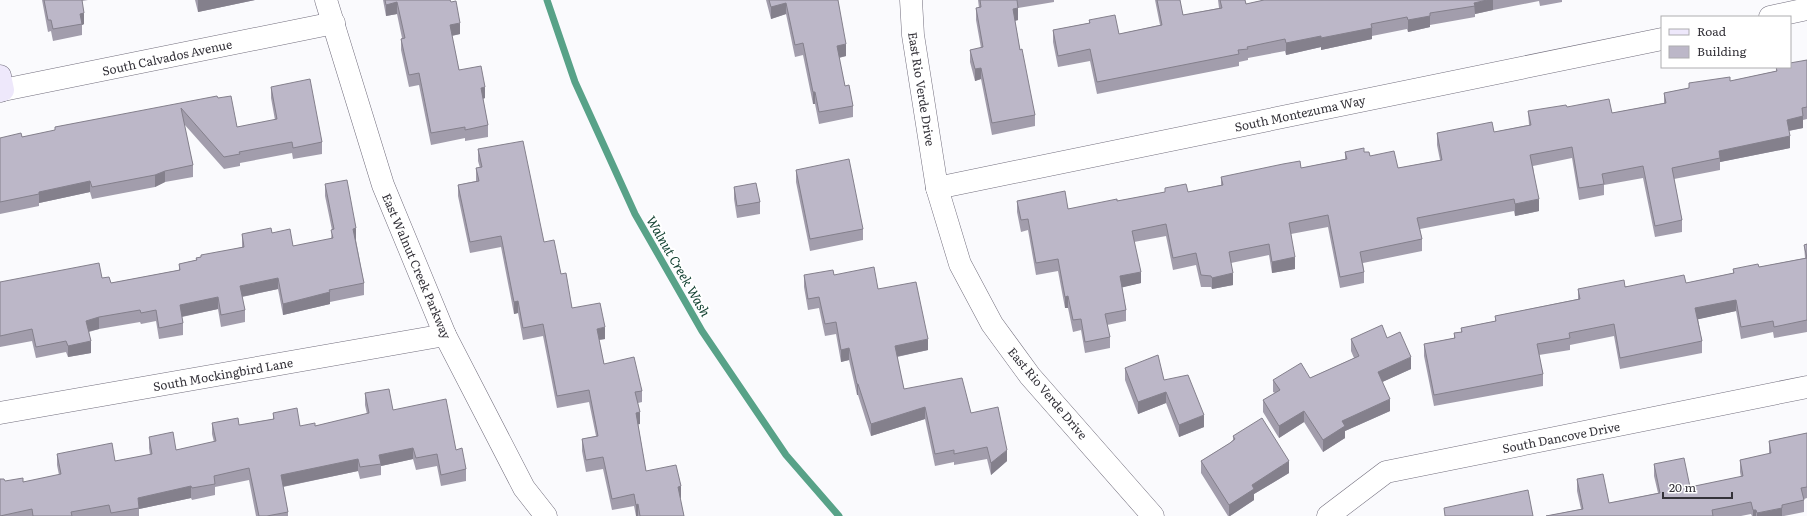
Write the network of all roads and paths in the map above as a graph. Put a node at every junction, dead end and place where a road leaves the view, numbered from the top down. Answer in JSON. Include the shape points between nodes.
{"nodes":[{"id":1,"x":326,"y":0,"type":"edge"},
{"id":2,"x":911,"y":0,"type":"edge"},
{"id":3,"x":1807,"y":9,"type":"edge"},
{"id":4,"x":1775,"y":16,"type":"edge"},
{"id":5,"x":334,"y":23,"type":"junction"},
{"id":6,"x":1661,"y":39,"type":"edge"},
{"id":7,"x":1,"y":86,"type":"edge"},
{"id":8,"x":937,"y":188,"type":"junction"},
{"id":9,"x":445,"y":335,"type":"junction"},
{"id":10,"x":1807,"y":387,"type":"edge"},
{"id":11,"x":0,"y":413,"type":"edge"},
{"id":12,"x":546,"y":516,"type":"edge"},
{"id":13,"x":1153,"y":516,"type":"edge"},
{"id":14,"x":1328,"y":516,"type":"edge"}],
"edges":[{"from":1,"to":5,"type":"street","name":"East Walnut Creek Parkway"},
{"from":2,"to":8,"type":"street","name":"East Rio Verde Drive","via":[[913,35]]},
{"from":3,"to":4,"type":"street"},
{"from":5,"to":7,"type":"street","name":"South Calvados Avenue"},
{"from":5,"to":9,"type":"street","name":"East Walnut Creek Parkway","via":[[384,185]]},
{"from":6,"to":8,"type":"street","name":"South Montezuma Way"},
{"from":8,"to":13,"type":"street","name":"East Rio Verde Drive","via":[[960,264],[992,324],[1030,376]]},
{"from":9,"to":11,"type":"street","name":"South Mockingbird Lane"},
{"from":9,"to":12,"type":"street","name":"East Walnut Creek Parkway","via":[[524,488]]},
{"from":10,"to":14,"type":"street","name":"South Dancove Drive","via":[[1386,472]]}]}
